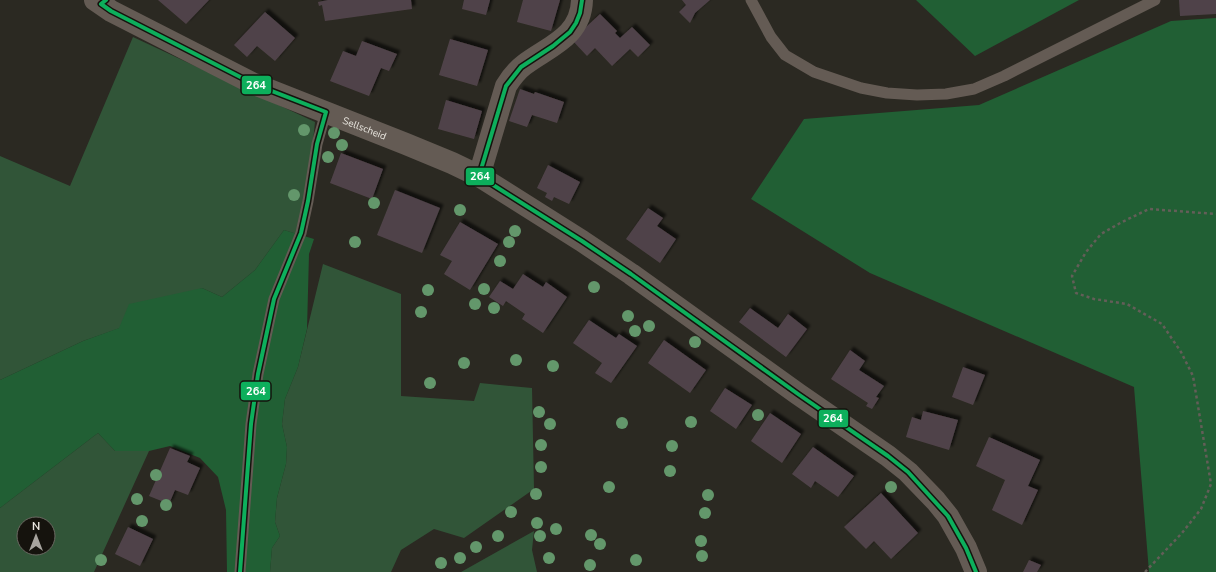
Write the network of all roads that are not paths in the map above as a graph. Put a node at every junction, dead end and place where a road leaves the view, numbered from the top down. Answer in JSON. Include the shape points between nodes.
{"nodes":[{"id":1,"x":582,"y":0,"type":"edge"},
{"id":2,"x":751,"y":0,"type":"edge"},
{"id":3,"x":1155,"y":0,"type":"edge"},
{"id":4,"x":101,"y":1,"type":"edge"},
{"id":5,"x":326,"y":112,"type":"junction"},
{"id":6,"x":479,"y":176,"type":"junction"},
{"id":7,"x":240,"y":572,"type":"edge"},
{"id":8,"x":976,"y":572,"type":"edge"}],
"edges":[{"from":1,"to":6,"type":"street","via":[[580,17],[568,34],[523,65],[506,86]]},
{"from":2,"to":3,"type":"lane","via":[[771,37],[785,55],[808,68],[861,88],[917,95],[946,94],[974,89]]},
{"from":4,"to":5,"type":"street","name":"Sellscheid","via":[[111,11],[254,84]]},
{"from":5,"to":6,"type":"street","name":"Sellscheid"},
{"from":5,"to":7,"type":"lane","via":[[317,144],[301,233],[274,299],[258,374],[251,424]]},
{"from":6,"to":8,"type":"street","name":"Sellscheid","via":[[594,249],[888,456],[917,481],[948,516]]}]}
